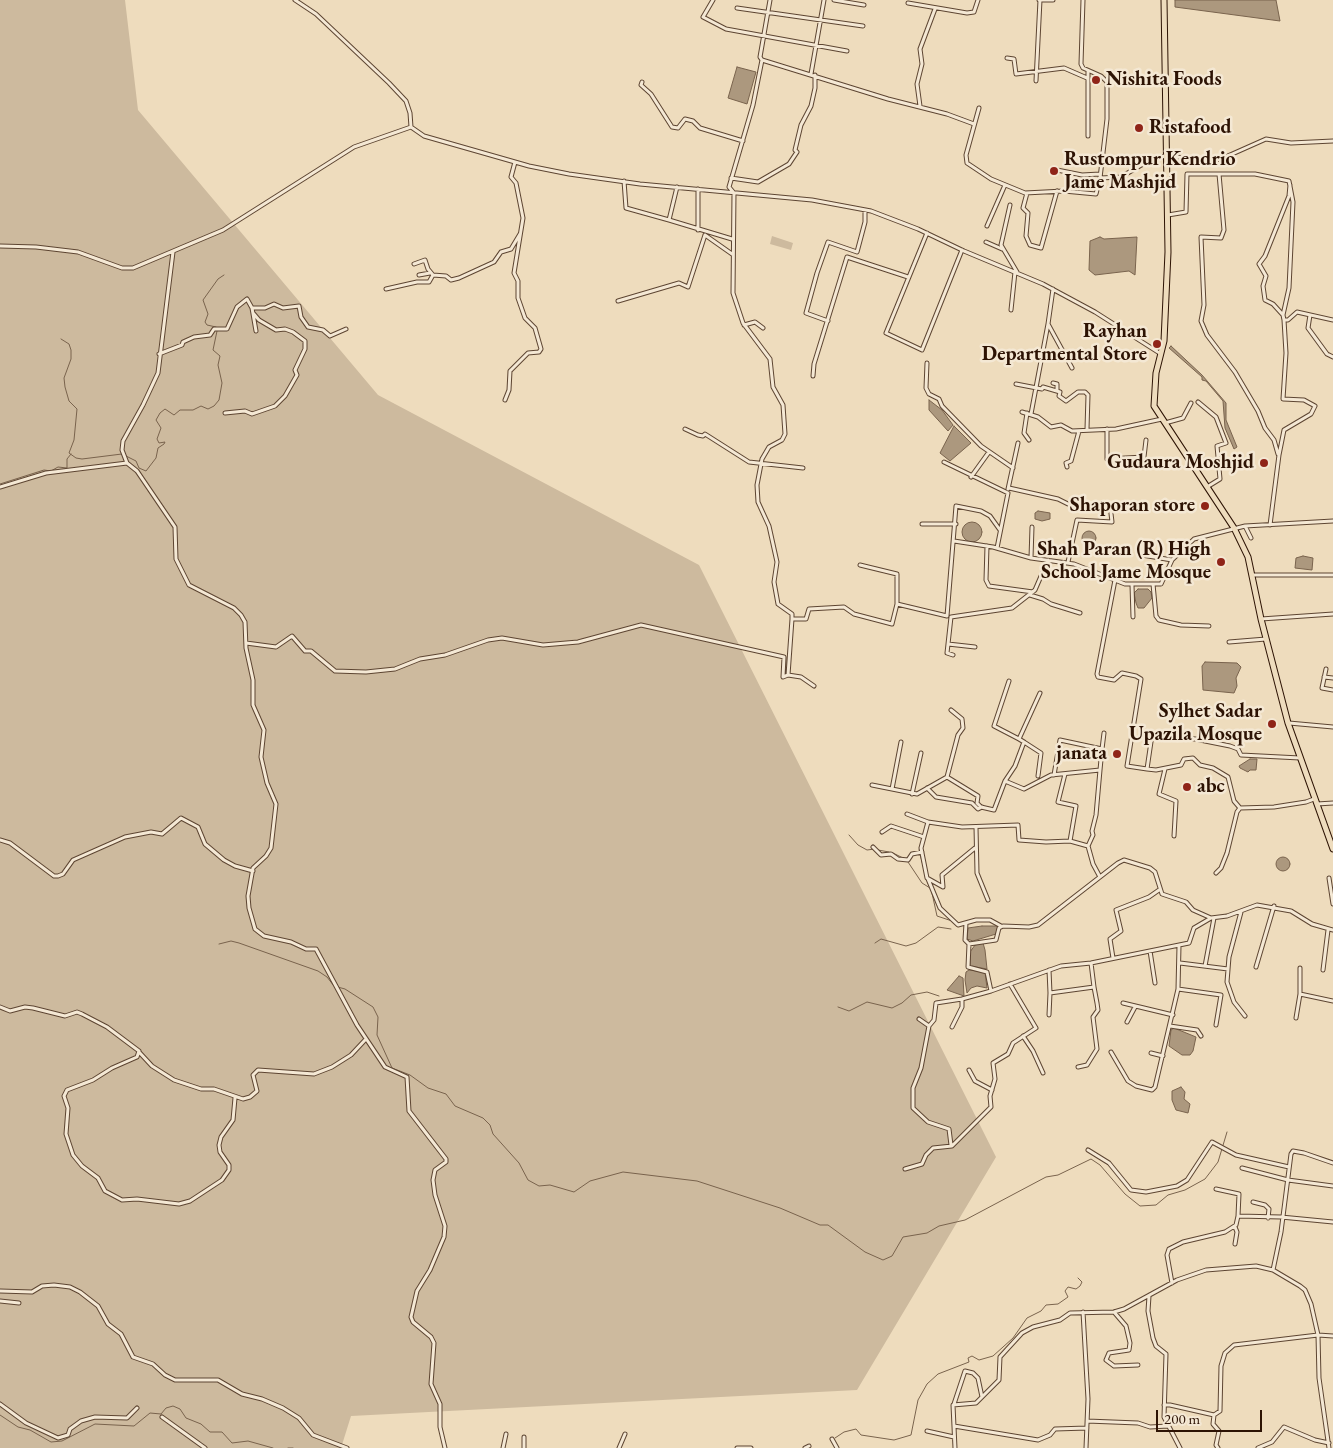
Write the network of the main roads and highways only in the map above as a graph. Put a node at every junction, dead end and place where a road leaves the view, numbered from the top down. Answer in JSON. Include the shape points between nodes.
{"nodes":[{"id":1,"x":1164,"y":0,"type":"edge"},
{"id":2,"x":1333,"y":849,"type":"edge"}],
"edges":[{"from":1,"to":2,"type":"highway","via":[[1167,155],[1164,341],[1156,373],[1154,406],[1234,528],[1248,557],[1288,723]]}]}
